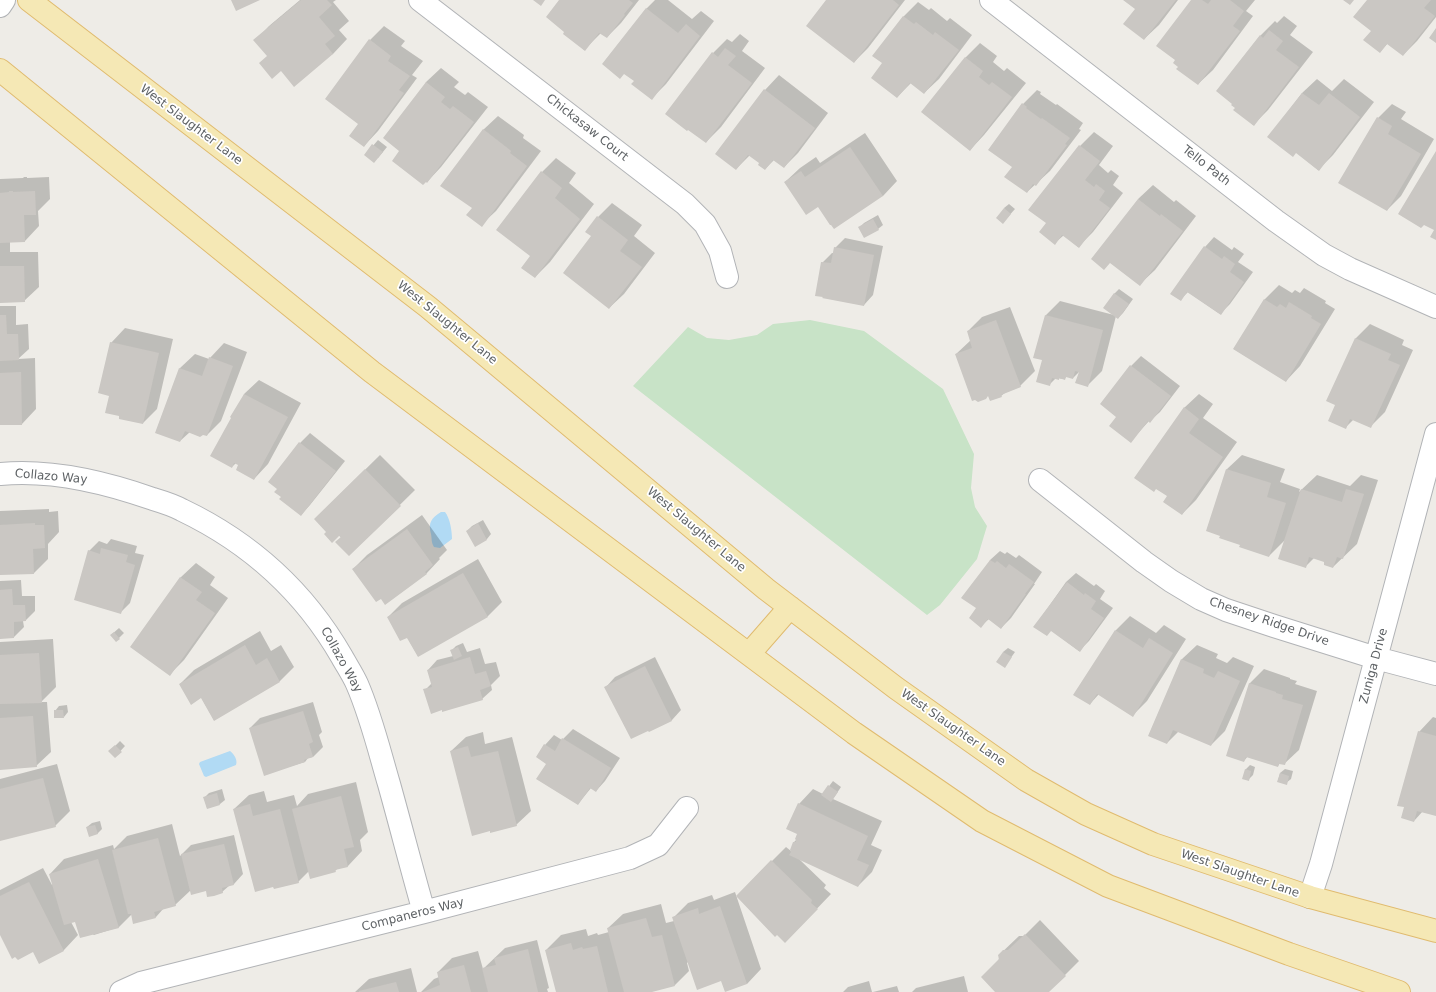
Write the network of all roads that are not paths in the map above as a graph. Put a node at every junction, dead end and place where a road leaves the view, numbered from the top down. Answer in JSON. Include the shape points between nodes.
{"nodes":[{"id":1,"x":4,"y":0,"type":"edge"},
{"id":2,"x":29,"y":0,"type":"edge"},
{"id":3,"x":420,"y":0,"type":"edge"},
{"id":4,"x":991,"y":0,"type":"edge"},
{"id":5,"x":0,"y":6,"type":"edge"},
{"id":6,"x":0,"y":70,"type":"edge"},
{"id":7,"x":727,"y":277,"type":"dead end"},
{"id":8,"x":1436,"y":307,"type":"edge"},
{"id":9,"x":1436,"y":434,"type":"edge"},
{"id":10,"x":0,"y":474,"type":"edge"},
{"id":11,"x":1040,"y":480,"type":"dead end"},
{"id":12,"x":790,"y":607,"type":"junction"},
{"id":13,"x":749,"y":654,"type":"junction"},
{"id":14,"x":1376,"y":658,"type":"junction"},
{"id":15,"x":1436,"y":674,"type":"edge"},
{"id":16,"x":686,"y":808,"type":"dead end"},
{"id":17,"x":1310,"y":897,"type":"junction"},
{"id":18,"x":424,"y":912,"type":"junction"},
{"id":19,"x":1436,"y":931,"type":"edge"},
{"id":20,"x":121,"y":992,"type":"edge"},
{"id":21,"x":1398,"y":992,"type":"edge"}],
"edges":[{"from":1,"to":5,"type":"street"},
{"from":2,"to":12,"type":"main road","name":"West Slaughter Lane","via":[[428,307]]},
{"from":3,"to":7,"type":"street","name":"Chickasaw Court","via":[[685,204],[705,224],[720,251]]},
{"from":4,"to":8,"type":"street","name":"Tello Path","via":[[1276,221],[1324,255]]},
{"from":6,"to":13,"type":"main road","via":[[372,372]]},
{"from":9,"to":14,"type":"street","name":"Zuniga Drive"},
{"from":10,"to":18,"type":"street","name":"Collazo Way","via":[[60,476],[89,480],[181,509],[219,529],[262,559],[299,595],[328,632],[361,695],[371,721]]},
{"from":11,"to":14,"type":"street","name":"Chesney Ridge Drive","via":[[1144,562],[1201,599],[1240,615]]},
{"from":12,"to":13,"type":"main road"},
{"from":12,"to":17,"type":"main road","name":"West Slaughter Lane","via":[[896,688],[1026,780],[1086,814],[1153,844]]},
{"from":13,"to":21,"type":"main road","via":[[854,732],[989,824],[1108,886]]},
{"from":14,"to":15,"type":"street","name":"Chesney Ridge Drive"},
{"from":14,"to":17,"type":"street","name":"Zuniga Drive"},
{"from":16,"to":18,"type":"street","name":"Companeros Way","via":[[658,845],[630,858]]},
{"from":17,"to":19,"type":"main road","name":"West Slaughter Lane"},
{"from":18,"to":20,"type":"street","name":"Companeros Way","via":[[141,983]]}]}
